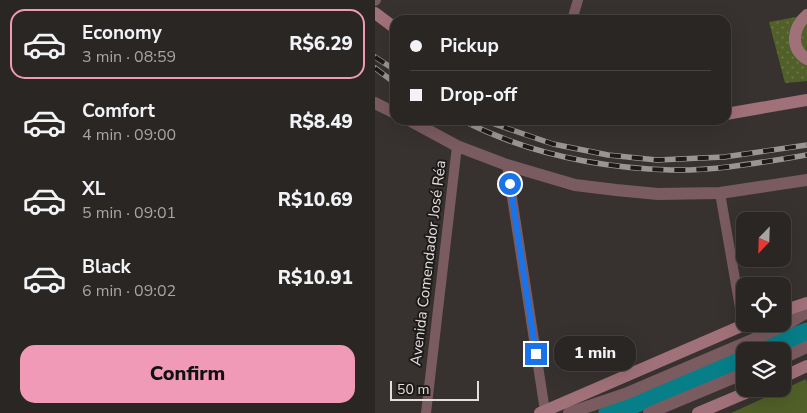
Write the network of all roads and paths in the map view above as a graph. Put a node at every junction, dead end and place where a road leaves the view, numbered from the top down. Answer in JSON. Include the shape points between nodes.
{"nodes":[{"id":1,"x":577,"y":0,"type":"edge"},
{"id":2,"x":375,"y":13,"type":"edge"},
{"id":3,"x":807,"y":14,"type":"edge"},
{"id":4,"x":573,"y":15,"type":"edge"},
{"id":5,"x":390,"y":24,"type":"edge"},
{"id":6,"x":807,"y":58,"type":"edge"},
{"id":7,"x":807,"y":100,"type":"edge"},
{"id":8,"x":375,"y":103,"type":"edge"},
{"id":9,"x":390,"y":110,"type":"edge"},
{"id":10,"x":731,"y":113,"type":"edge"},
{"id":11,"x":418,"y":125,"type":"edge"},
{"id":12,"x":457,"y":146,"type":"junction"},
{"id":13,"x":507,"y":165,"type":"junction"},
{"id":14,"x":807,"y":180,"type":"edge"},
{"id":15,"x":720,"y":193,"type":"junction"},
{"id":16,"x":736,"y":277,"type":"edge"},
{"id":17,"x":807,"y":303,"type":"edge"},
{"id":18,"x":791,"y":308,"type":"edge"},
{"id":19,"x":807,"y":312,"type":"edge"},
{"id":20,"x":736,"y":328,"type":"edge"},
{"id":21,"x":807,"y":347,"type":"edge"},
{"id":22,"x":791,"y":354,"type":"edge"},
{"id":23,"x":807,"y":366,"type":"edge"},
{"id":24,"x":791,"y":373,"type":"edge"},
{"id":25,"x":736,"y":377,"type":"edge"},
{"id":26,"x":736,"y":397,"type":"edge"},
{"id":27,"x":542,"y":412,"type":"edge"},
{"id":28,"x":426,"y":413,"type":"edge"},
{"id":29,"x":569,"y":413,"type":"edge"},
{"id":30,"x":649,"y":413,"type":"edge"},
{"id":31,"x":698,"y":413,"type":"edge"}],
"edges":[{"from":1,"to":4,"type":"street"},
{"from":2,"to":5,"type":"main road"},
{"from":3,"to":6,"type":"main road","via":[[794,38],[796,48]]},
{"from":7,"to":10,"type":"main road"},
{"from":8,"to":9,"type":"street"},
{"from":11,"to":12,"type":"street"},
{"from":12,"to":13,"type":"street"},
{"from":12,"to":28,"type":"street","name":"Avenida Comendador José Réa"},
{"from":13,"to":15,"type":"street","via":[[575,185],[657,194]]},
{"from":13,"to":27,"type":"street"},
{"from":14,"to":15,"type":"street"},
{"from":15,"to":16,"type":"street"},
{"from":17,"to":18,"type":"main road"},
{"from":19,"to":29,"type":"street","via":[[766,334],[625,394]]},
{"from":20,"to":27,"type":"main road"},
{"from":21,"to":22,"type":"street"},
{"from":23,"to":24,"type":"main road"},
{"from":25,"to":30,"type":"street"},
{"from":26,"to":31,"type":"main road"}]}
